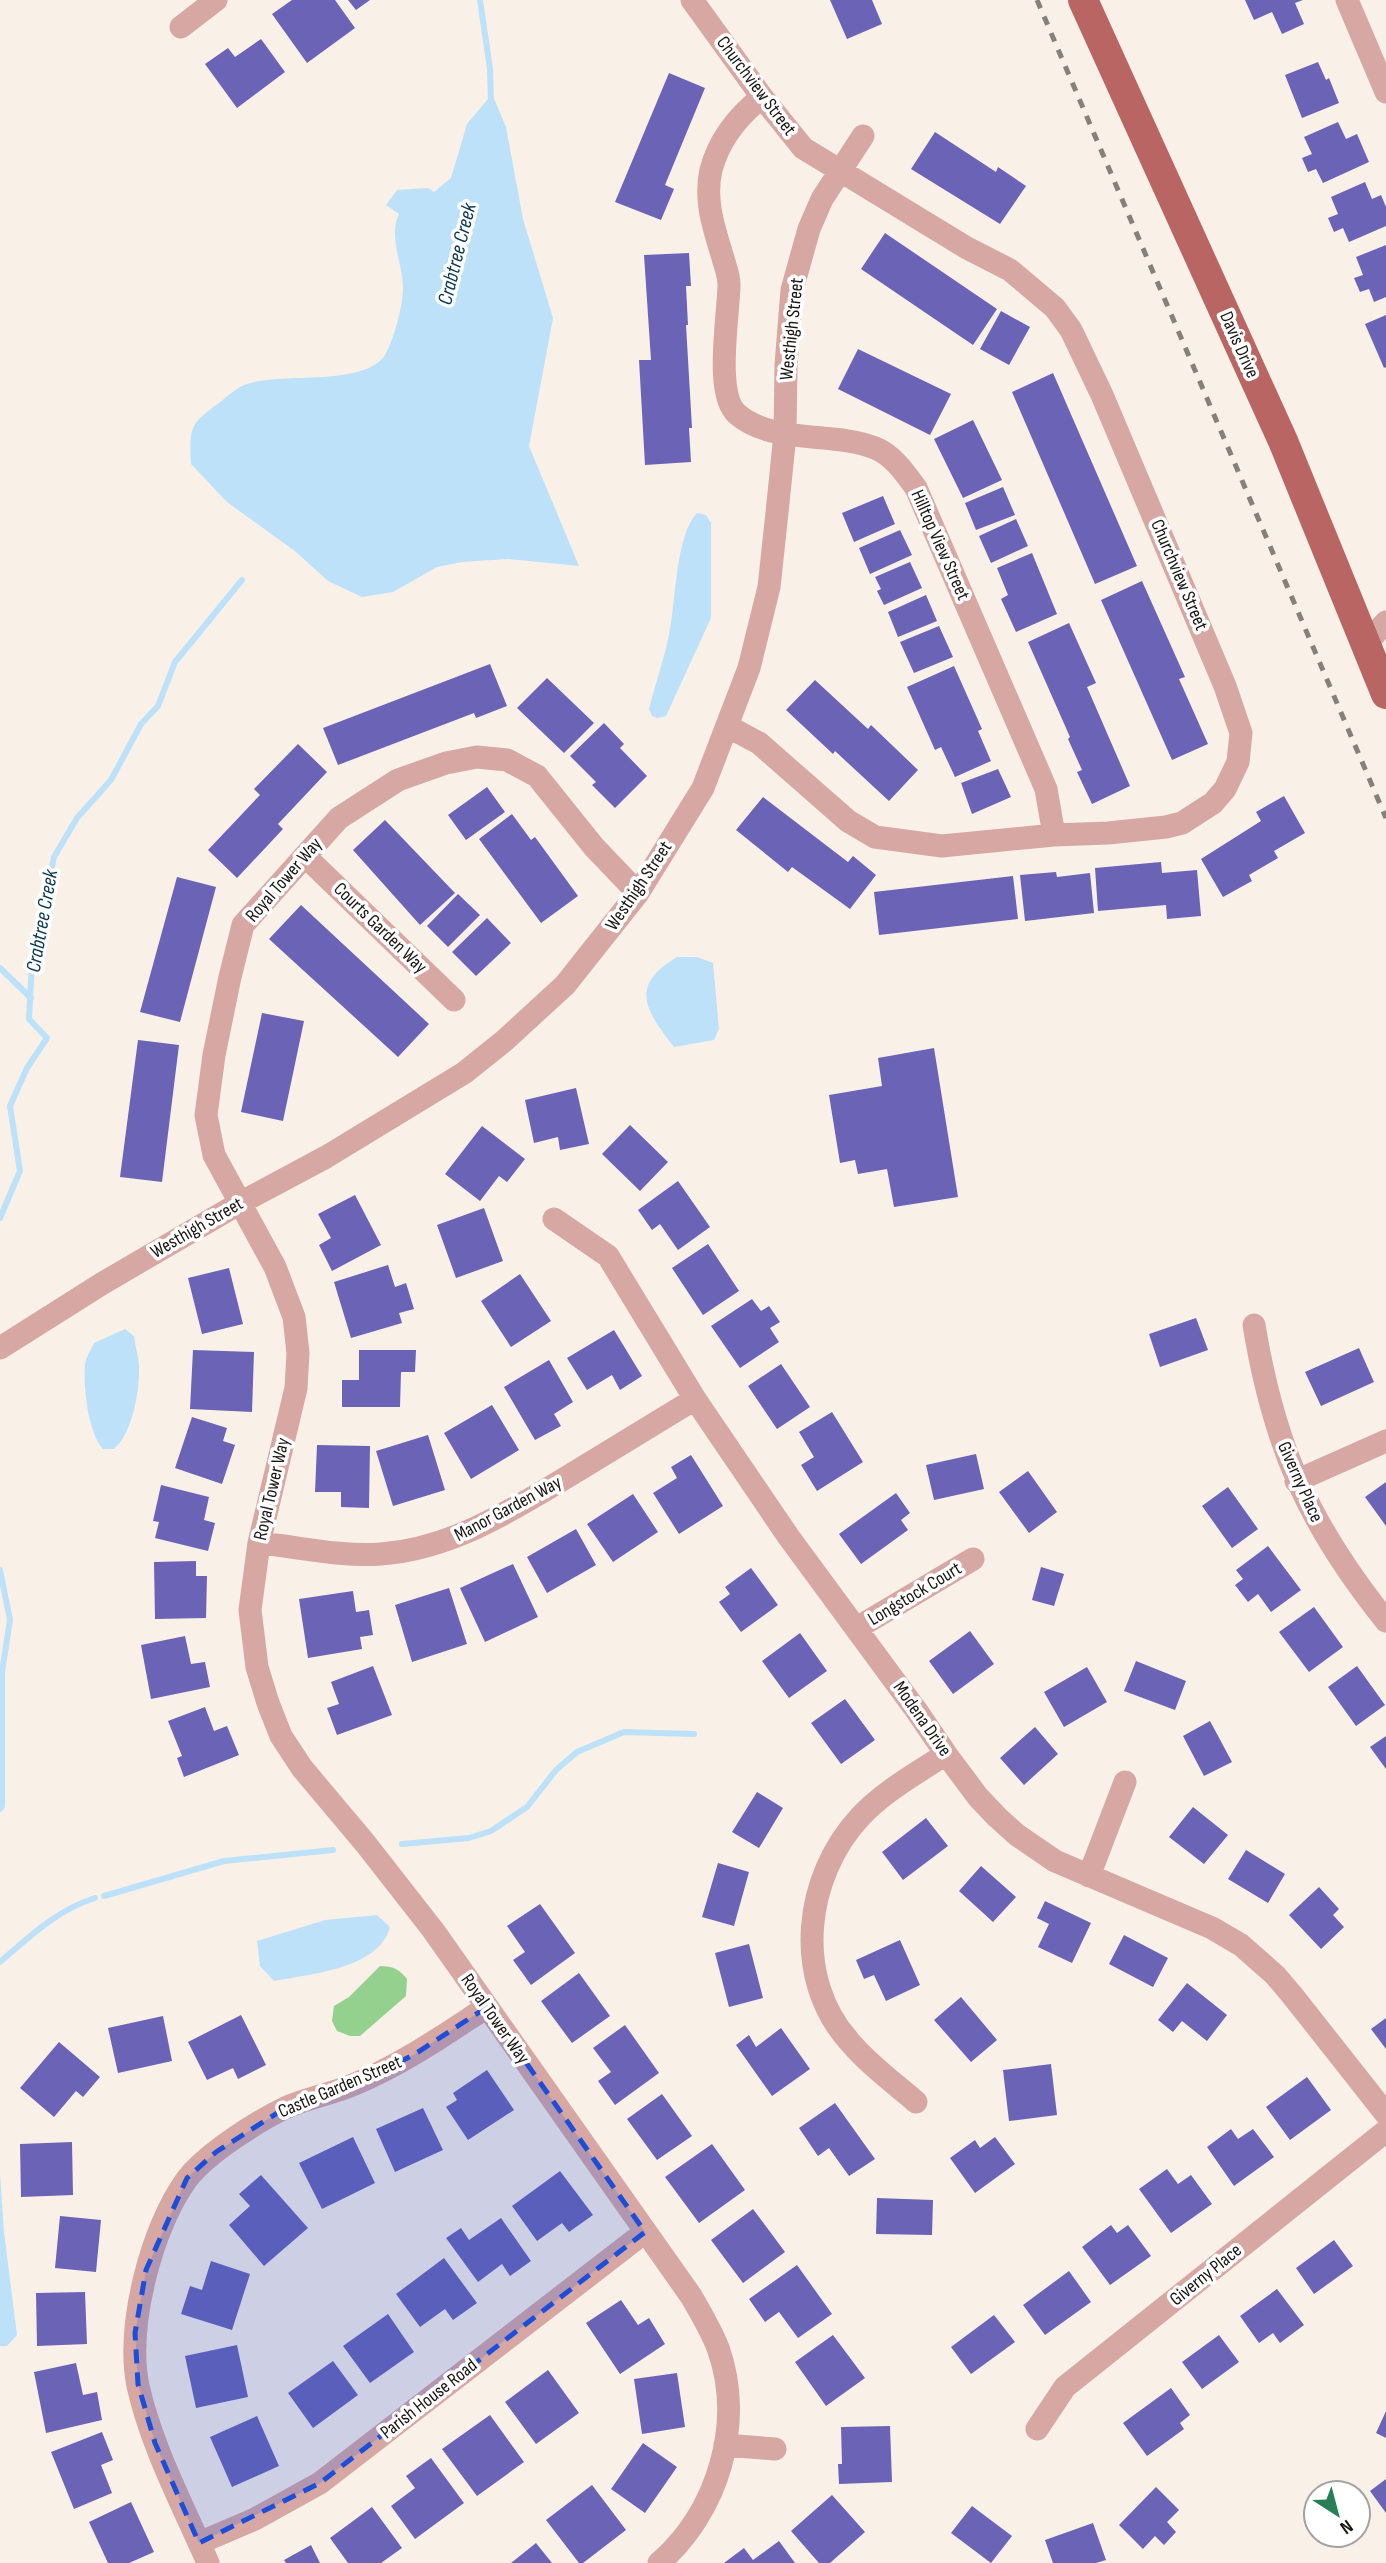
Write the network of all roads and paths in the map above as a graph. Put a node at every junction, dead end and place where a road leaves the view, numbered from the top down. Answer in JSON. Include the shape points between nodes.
{"nodes":[{"id":1,"x":216,"y":0,"type":"edge"},
{"id":2,"x":692,"y":0,"type":"edge"},
{"id":3,"x":1083,"y":0,"type":"edge"},
{"id":4,"x":1347,"y":0,"type":"edge"},
{"id":5,"x":181,"y":27,"type":"dead end"},
{"id":6,"x":1386,"y":92,"type":"edge"},
{"id":7,"x":762,"y":97,"type":"junction"},
{"id":8,"x":863,"y":136,"type":"dead end"},
{"id":9,"x":840,"y":170,"type":"junction"},
{"id":10,"x":785,"y":434,"type":"junction"},
{"id":11,"x":1386,"y":622,"type":"edge"},
{"id":12,"x":1376,"y":644,"type":"edge"},
{"id":13,"x":1386,"y":694,"type":"edge"},
{"id":14,"x":727,"y":726,"type":"junction"},
{"id":15,"x":1054,"y":835,"type":"junction"},
{"id":16,"x":305,"y":856,"type":"junction"},
{"id":17,"x":638,"y":893,"type":"junction"},
{"id":18,"x":454,"y":1000,"type":"dead end"},
{"id":19,"x":240,"y":1203,"type":"junction"},
{"id":20,"x":554,"y":1219,"type":"dead end"},
{"id":21,"x":1254,"y":1325,"type":"dead end"},
{"id":22,"x":0,"y":1348,"type":"edge"},
{"id":23,"x":695,"y":1399,"type":"junction"},
{"id":24,"x":1386,"y":1441,"type":"edge"},
{"id":25,"x":1296,"y":1480,"type":"junction"},
{"id":26,"x":259,"y":1543,"type":"junction"},
{"id":27,"x":973,"y":1559,"type":"dead end"},
{"id":28,"x":1386,"y":1621,"type":"edge"},
{"id":29,"x":857,"y":1628,"type":"junction"},
{"id":30,"x":946,"y":1754,"type":"junction"},
{"id":31,"x":1125,"y":1782,"type":"dead end"},
{"id":32,"x":1089,"y":1876,"type":"junction"},
{"id":33,"x":488,"y":2007,"type":"junction"},
{"id":34,"x":916,"y":2102,"type":"dead end"},
{"id":35,"x":1386,"y":2115,"type":"edge"},
{"id":36,"x":1386,"y":2131,"type":"edge"},
{"id":37,"x":645,"y":2232,"type":"junction"},
{"id":38,"x":1037,"y":2430,"type":"dead end"},
{"id":39,"x":725,"y":2445,"type":"junction"},
{"id":40,"x":775,"y":2449,"type":"dead end"},
{"id":41,"x":204,"y":2553,"type":"edge"},
{"id":42,"x":659,"y":2563,"type":"edge"}],
"edges":[{"from":1,"to":5,"type":"street"},
{"from":2,"to":7,"type":"street","name":"Churchview Street"},
{"from":3,"to":12,"type":"main road","name":"Davis Drive"},
{"from":4,"to":6,"type":"street"},
{"from":7,"to":9,"type":"street","name":"Churchview Street","via":[[803,148]]},
{"from":7,"to":10,"type":"street","name":"Hilltop View Street","via":[[740,114],[722,142],[711,169],[708,196],[729,281],[725,388],[734,411],[753,425]]},
{"from":8,"to":9,"type":"street","name":"Westhigh Street"},
{"from":9,"to":10,"type":"street","name":"Westhigh Street","via":[[808,229],[792,290]]},
{"from":9,"to":15,"type":"street","name":"Churchview Street","via":[[1010,270],[1055,308],[1071,330],[1102,395],[1226,686],[1241,733],[1238,762],[1213,803],[1166,828]]},
{"from":10,"to":14,"type":"street","name":"Westhigh Street","via":[[769,587],[749,668]]},
{"from":10,"to":15,"type":"street","name":"Hilltop View Street","via":[[876,448],[898,464],[916,488],[1046,789]]},
{"from":11,"to":12,"type":"street"},
{"from":12,"to":13,"type":"main road","name":"Davis Drive"},
{"from":14,"to":15,"type":"street","name":"Churchview Street","via":[[758,743],[848,821],[875,837],[942,846]]},
{"from":14,"to":17,"type":"street","name":"Westhigh Street","via":[[703,788]]},
{"from":16,"to":17,"type":"street","name":"Royal Tower Way","via":[[339,818],[398,780],[477,757],[507,760],[537,776],[594,848]]},
{"from":16,"to":18,"type":"street","name":"Courts Garden Way"},
{"from":16,"to":19,"type":"street","name":"Royal Tower Way","via":[[243,925],[214,1055],[206,1115],[215,1155]]},
{"from":17,"to":19,"type":"street","name":"Westhigh Street","via":[[565,985],[464,1073]]},
{"from":19,"to":22,"type":"street","name":"Westhigh Street"},
{"from":19,"to":26,"type":"street","name":"Royal Tower Way","via":[[275,1267],[294,1317],[298,1353],[296,1388]]},
{"from":20,"to":23,"type":"street","name":"Modena Drive","via":[[608,1256]]},
{"from":21,"to":25,"type":"street","name":"Giverny Place","via":[[1274,1419]]},
{"from":23,"to":26,"type":"street","name":"Manor Garden Way","via":[[534,1497],[436,1544],[352,1555]]},
{"from":23,"to":29,"type":"street","name":"Modena Drive"},
{"from":24,"to":25,"type":"street"},
{"from":25,"to":28,"type":"street","name":"Giverny Place","via":[[1331,1546]]},
{"from":26,"to":33,"type":"street","name":"Royal Tower Way","via":[[250,1610],[253,1639],[264,1691],[281,1736]]},
{"from":27,"to":29,"type":"street","name":"Longstock Court"},
{"from":29,"to":30,"type":"street","name":"Modena Drive"},
{"from":30,"to":32,"type":"street","name":"Modena Drive","via":[[978,1797],[1017,1835],[1055,1861]]},
{"from":30,"to":34,"type":"street","via":[[876,1802],[842,1839],[818,1888],[812,1921],[813,1961],[831,2015],[847,2040]]},
{"from":31,"to":32,"type":"street"},
{"from":32,"to":35,"type":"street","name":"Modena Drive","via":[[1241,1945],[1292,1995]]},
{"from":33,"to":37,"type":"street","name":"Royal Tower Way"},
{"from":33,"to":41,"type":"street","name":"Castle Garden Street","via":[[415,2054],[355,2084],[285,2108],[242,2133],[187,2178],[169,2211],[139,2301],[135,2333],[138,2384],[155,2443]]},
{"from":36,"to":38,"type":"street","name":"Giverny Place","via":[[1065,2386]]},
{"from":37,"to":39,"type":"street","name":"Royal Tower Way","via":[[691,2296],[718,2349],[728,2397]]},
{"from":37,"to":41,"type":"street","name":"Parish House Road","via":[[320,2483]]},
{"from":39,"to":40,"type":"street"},
{"from":39,"to":42,"type":"street","name":"Royal Tower Way","via":[[704,2508],[687,2535]]}]}
